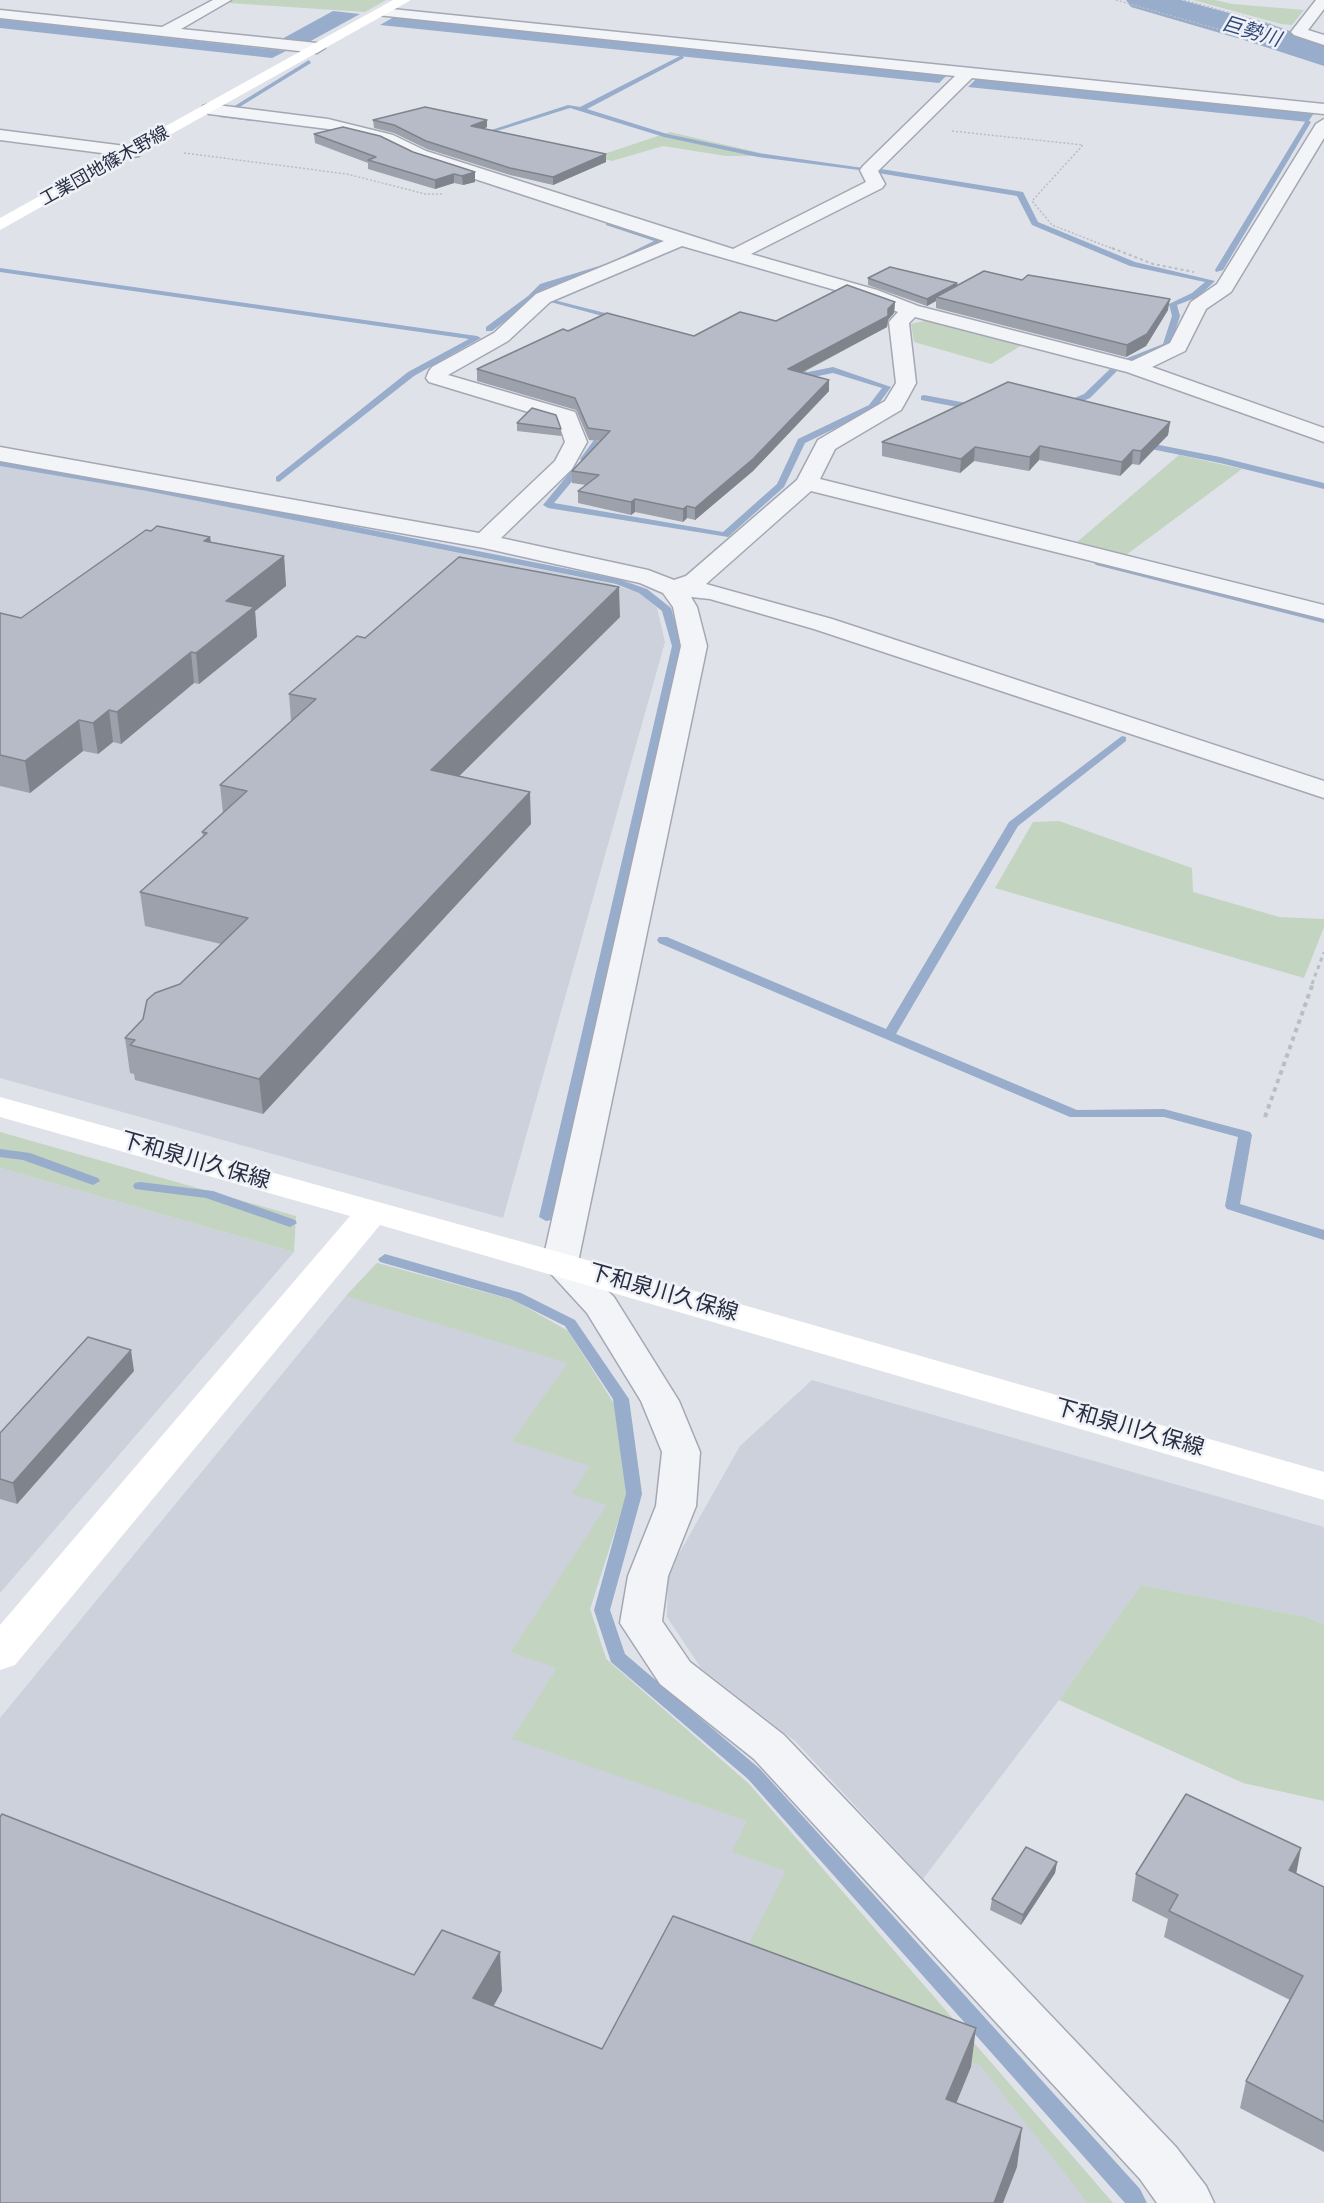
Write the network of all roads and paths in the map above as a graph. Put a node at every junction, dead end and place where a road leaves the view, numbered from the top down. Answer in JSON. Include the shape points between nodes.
{"nodes":[{"id":1,"x":224,"y":0,"type":"edge"},
{"id":2,"x":404,"y":0,"type":"edge"},
{"id":3,"x":1116,"y":0,"type":"edge"},
{"id":4,"x":1184,"y":0,"type":"edge"},
{"id":5,"x":1323,"y":0,"type":"edge"},
{"id":6,"x":382,"y":12,"type":"junction"},
{"id":7,"x":0,"y":15,"type":"edge"},
{"id":8,"x":164,"y":32,"type":"junction"},
{"id":9,"x":1299,"y":32,"type":"junction"},
{"id":10,"x":1324,"y":40,"type":"edge"},
{"id":11,"x":1280,"y":47,"type":"dead end"},
{"id":12,"x":317,"y":48,"type":"junction"},
{"id":13,"x":968,"y":73,"type":"junction"},
{"id":14,"x":210,"y":109,"type":"junction"},
{"id":15,"x":1324,"y":109,"type":"edge"},
{"id":16,"x":1324,"y":124,"type":"edge"},
{"id":17,"x":912,"y":127,"type":"junction"},
{"id":18,"x":0,"y":135,"type":"edge"},
{"id":19,"x":136,"y":150,"type":"junction"},
{"id":20,"x":445,"y":195,"type":"dead end"},
{"id":21,"x":0,"y":225,"type":"edge"},
{"id":22,"x":681,"y":240,"type":"junction"},
{"id":23,"x":735,"y":255,"type":"junction"},
{"id":24,"x":1231,"y":278,"type":"junction"},
{"id":25,"x":911,"y":310,"type":"junction"},
{"id":26,"x":1134,"y":368,"type":"junction"},
{"id":27,"x":1324,"y":435,"type":"edge"},
{"id":28,"x":0,"y":454,"type":"edge"},
{"id":29,"x":807,"y":483,"type":"junction"},
{"id":30,"x":484,"y":541,"type":"junction"},
{"id":31,"x":672,"y":588,"type":"junction"},
{"id":32,"x":1324,"y":612,"type":"edge"},
{"id":33,"x":1324,"y":790,"type":"edge"},
{"id":34,"x":1324,"y":952,"type":"edge"},
{"id":35,"x":0,"y":1107,"type":"edge"},
{"id":36,"x":1265,"y":1117,"type":"dead end"},
{"id":37,"x":372,"y":1212,"type":"junction"},
{"id":38,"x":560,"y":1264,"type":"junction"},
{"id":39,"x":1324,"y":1486,"type":"edge"},
{"id":40,"x":0,"y":1654,"type":"edge"},
{"id":41,"x":1191,"y":2202,"type":"edge"}],
"edges":[{"from":1,"to":8,"type":"street"},
{"from":2,"to":6,"type":"street","name":"工業団地篠木野線"},
{"from":3,"to":11,"type":"path"},
{"from":4,"to":9,"type":"path"},
{"from":5,"to":9,"type":"street"},
{"from":6,"to":12,"type":"street","name":"工業団地篠木野線"},
{"from":6,"to":13,"type":"street"},
{"from":7,"to":8,"type":"street"},
{"from":8,"to":12,"type":"street"},
{"from":9,"to":10,"type":"street"},
{"from":12,"to":14,"type":"street","name":"工業団地篠木野線"},
{"from":13,"to":15,"type":"street"},
{"from":13,"to":17,"type":"street"},
{"from":14,"to":19,"type":"street","name":"工業団地篠木野線"},
{"from":14,"to":22,"type":"street","via":[[328,124],[387,139],[420,155]]},
{"from":16,"to":24,"type":"street"},
{"from":17,"to":23,"type":"street","via":[[869,170],[876,184]]},
{"from":17,"to":24,"type":"path","via":[[1083,145],[1032,201],[1052,225],[1153,264]]},
{"from":18,"to":19,"type":"street"},
{"from":19,"to":20,"type":"path","via":[[347,174],[425,194]]},
{"from":19,"to":21,"type":"street","name":"工業団地篠木野線"},
{"from":22,"to":23,"type":"street"},
{"from":22,"to":30,"type":"street","via":[[543,298],[501,337],[439,371],[436,378],[567,417],[576,442],[564,465]]},
{"from":23,"to":25,"type":"street","via":[[870,294]]},
{"from":24,"to":26,"type":"street","via":[[1224,288],[1198,306],[1178,347]]},
{"from":25,"to":26,"type":"street"},
{"from":25,"to":29,"type":"street","via":[[899,322],[906,384],[893,405],[826,445]]},
{"from":26,"to":27,"type":"street"},
{"from":28,"to":30,"type":"street"},
{"from":29,"to":31,"type":"street","via":[[695,581]]},
{"from":29,"to":32,"type":"street"},
{"from":30,"to":31,"type":"street","via":[[648,577]]},
{"from":31,"to":33,"type":"street","via":[[712,592],[823,624]]},
{"from":31,"to":38,"type":"street","via":[[685,607],[694,646]]},
{"from":34,"to":36,"type":"path"},
{"from":35,"to":37,"type":"street","name":"下和泉川久保線"},
{"from":37,"to":38,"type":"street","name":"下和泉川久保線"},
{"from":37,"to":40,"type":"street"},
{"from":38,"to":39,"type":"street","name":"下和泉川久保線"},
{"from":38,"to":41,"type":"street","via":[[602,1305],[660,1401],[681,1452],[676,1506],[648,1576],[641,1623],[675,1673],[769,1747]]}]}
